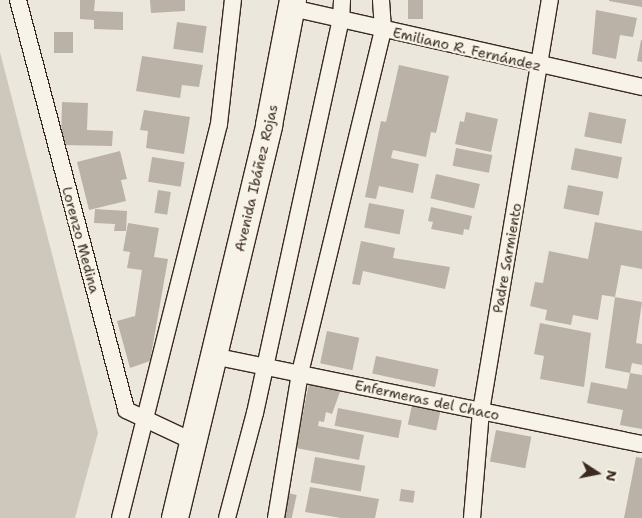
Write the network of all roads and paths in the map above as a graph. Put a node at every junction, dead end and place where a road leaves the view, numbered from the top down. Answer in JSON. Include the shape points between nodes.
{"nodes":[{"id":1,"x":18,"y":0,"type":"edge"},
{"id":2,"x":234,"y":0,"type":"edge"},
{"id":3,"x":342,"y":0,"type":"edge"},
{"id":4,"x":382,"y":0,"type":"edge"},
{"id":5,"x":550,"y":0,"type":"edge"},
{"id":6,"x":293,"y":4,"type":"edge"},
{"id":7,"x":341,"y":20,"type":"junction"},
{"id":8,"x":383,"y":29,"type":"junction"},
{"id":9,"x":540,"y":66,"type":"junction"},
{"id":10,"x":642,"y":87,"type":"edge"},
{"id":11,"x":213,"y":356,"type":"junction"},
{"id":12,"x":266,"y":366,"type":"junction"},
{"id":13,"x":300,"y":373,"type":"junction"},
{"id":14,"x":481,"y":411,"type":"junction"},
{"id":15,"x":145,"y":419,"type":"junction"},
{"id":16,"x":192,"y":441,"type":"junction"},
{"id":17,"x":642,"y":444,"type":"edge"},
{"id":18,"x":120,"y":518,"type":"edge"},
{"id":19,"x":175,"y":518,"type":"edge"},
{"id":20,"x":227,"y":518,"type":"edge"},
{"id":21,"x":276,"y":518,"type":"edge"},
{"id":22,"x":472,"y":518,"type":"edge"}],
"edges":[{"from":1,"to":15,"type":"street","name":"Lorenzo Medina","via":[[126,410]]},
{"from":2,"to":15,"type":"street","via":[[219,124]]},
{"from":3,"to":7,"type":"street"},
{"from":4,"to":8,"type":"street"},
{"from":5,"to":9,"type":"street","name":"Padre Sarmiento"},
{"from":6,"to":7,"type":"street","name":"Emiliano R. Fernández"},
{"from":6,"to":11,"type":"highway","name":"Avenida Ibáñez Rojas","via":[[269,125]]},
{"from":7,"to":8,"type":"street","name":"Emiliano R. Fernández"},
{"from":7,"to":12,"type":"street"},
{"from":8,"to":9,"type":"street","name":"Emiliano R. Fernández"},
{"from":8,"to":13,"type":"street"},
{"from":9,"to":10,"type":"street","name":"Emiliano R. Fernández"},
{"from":9,"to":14,"type":"street","name":"Padre Sarmiento"},
{"from":11,"to":12,"type":"street","name":"Enfermeras del Chaco"},
{"from":11,"to":16,"type":"highway","name":"Avenida Ibáñez Rojas"},
{"from":12,"to":13,"type":"street","name":"Enfermeras del Chaco"},
{"from":12,"to":20,"type":"street"},
{"from":13,"to":14,"type":"street","name":"Enfermeras del Chaco"},
{"from":13,"to":21,"type":"street"},
{"from":14,"to":17,"type":"street","name":"Enfermeras del Chaco"},
{"from":14,"to":22,"type":"street","name":"Padre Sarmiento"},
{"from":15,"to":16,"type":"street","name":"Lorenzo Medina"},
{"from":15,"to":18,"type":"street"},
{"from":16,"to":19,"type":"highway","name":"Avenida Ibáñez Rojas"}]}
